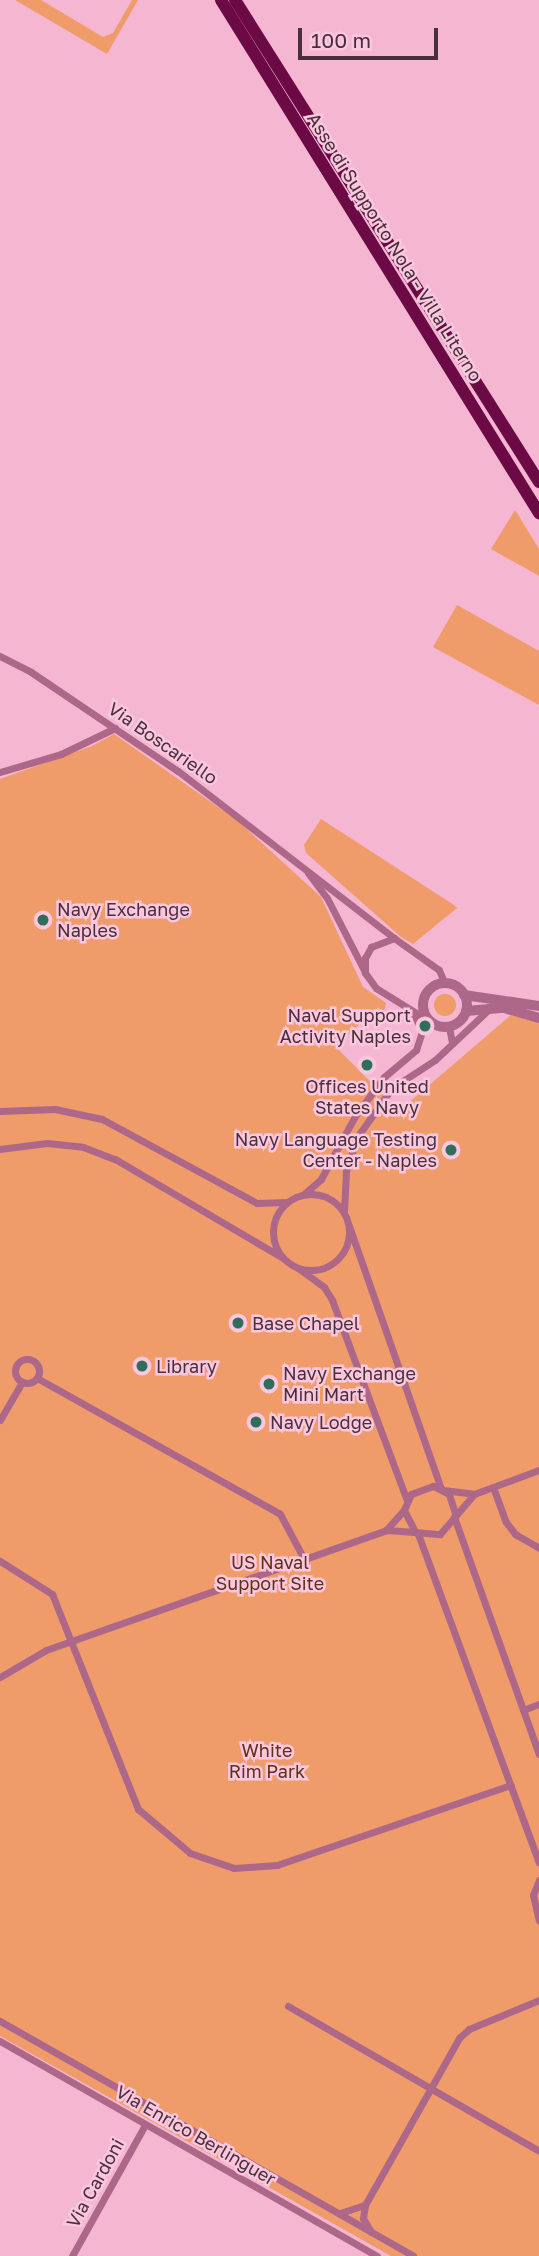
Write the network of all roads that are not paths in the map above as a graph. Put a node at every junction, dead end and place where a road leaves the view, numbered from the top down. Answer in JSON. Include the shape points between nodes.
{"nodes":[{"id":1,"x":221,"y":0,"type":"edge"},
{"id":2,"x":235,"y":0,"type":"edge"},
{"id":3,"x":539,"y":482,"type":"edge"},
{"id":4,"x":539,"y":513,"type":"edge"},
{"id":5,"x":0,"y":656,"type":"edge"},
{"id":6,"x":115,"y":728,"type":"junction"},
{"id":7,"x":0,"y":772,"type":"edge"},
{"id":8,"x":302,"y":864,"type":"junction"},
{"id":9,"x":394,"y":938,"type":"junction"},
{"id":10,"x":365,"y":973,"type":"junction"},
{"id":11,"x":444,"y":984,"type":"junction"},
{"id":12,"x":464,"y":995,"type":"junction"},
{"id":13,"x":539,"y":1006,"type":"edge"},
{"id":14,"x":491,"y":1008,"type":"junction"},
{"id":15,"x":466,"y":1011,"type":"junction"},
{"id":16,"x":413,"y":1012,"type":"junction"},
{"id":17,"x":539,"y":1018,"type":"edge"},
{"id":18,"x":429,"y":1021,"type":"junction"},
{"id":19,"x":449,"y":1027,"type":"junction"},
{"id":20,"x":452,"y":1042,"type":"junction"},
{"id":21,"x":0,"y":1111,"type":"edge"},
{"id":22,"x":0,"y":1149,"type":"edge"},
{"id":23,"x":303,"y":1195,"type":"junction"},
{"id":24,"x":287,"y":1202,"type":"junction"},
{"id":25,"x":344,"y":1212,"type":"junction"},
{"id":26,"x":349,"y":1226,"type":"junction"},
{"id":27,"x":283,"y":1258,"type":"junction"},
{"id":28,"x":298,"y":1268,"type":"junction"},
{"id":29,"x":37,"y":1378,"type":"junction"},
{"id":30,"x":22,"y":1382,"type":"junction"},
{"id":31,"x":0,"y":1420,"type":"edge"},
{"id":32,"x":539,"y":1470,"type":"edge"},
{"id":33,"x":493,"y":1487,"type":"junction"},
{"id":34,"x":442,"y":1489,"type":"junction"},
{"id":35,"x":474,"y":1494,"type":"junction"},
{"id":36,"x":407,"y":1501,"type":"junction"},
{"id":37,"x":404,"y":1510,"type":"junction"},
{"id":38,"x":455,"y":1515,"type":"junction"},
{"id":39,"x":386,"y":1530,"type":"junction"},
{"id":40,"x":416,"y":1533,"type":"junction"},
{"id":41,"x":539,"y":1548,"type":"edge"},
{"id":42,"x":304,"y":1559,"type":"junction"},
{"id":43,"x":0,"y":1561,"type":"edge"},
{"id":44,"x":72,"y":1641,"type":"junction"},
{"id":45,"x":0,"y":1677,"type":"edge"},
{"id":46,"x":539,"y":1704,"type":"edge"},
{"id":47,"x":523,"y":1710,"type":"junction"},
{"id":48,"x":539,"y":1754,"type":"edge"},
{"id":49,"x":511,"y":1785,"type":"junction"},
{"id":50,"x":539,"y":1862,"type":"edge"},
{"id":51,"x":539,"y":1880,"type":"edge"},
{"id":52,"x":539,"y":1920,"type":"edge"},
{"id":53,"x":539,"y":2000,"type":"edge"},
{"id":54,"x":288,"y":2006,"type":"dead end"},
{"id":55,"x":0,"y":2021,"type":"edge"},
{"id":56,"x":0,"y":2041,"type":"edge"},
{"id":57,"x":430,"y":2088,"type":"junction"},
{"id":58,"x":145,"y":2125,"type":"junction"},
{"id":59,"x":539,"y":2151,"type":"edge"},
{"id":60,"x":365,"y":2205,"type":"junction"},
{"id":61,"x":337,"y":2213,"type":"junction"},
{"id":62,"x":372,"y":2232,"type":"junction"},
{"id":63,"x":72,"y":2256,"type":"edge"},
{"id":64,"x":377,"y":2256,"type":"edge"},
{"id":65,"x":413,"y":2256,"type":"edge"}],
"edges":[{"from":1,"to":4,"type":"highway","name":"Asse di Supporto Nola - Villa Literno"},
{"from":2,"to":3,"type":"highway","name":"Asse di Supporto Nola - Villa Literno"},
{"from":5,"to":6,"type":"street","name":"Via Boscariello"},
{"from":6,"to":7,"type":"street","via":[[61,754]]},
{"from":6,"to":8,"type":"street","name":"Via Boscariello"},
{"from":8,"to":9,"type":"street","name":"Via Boscariello"},
{"from":8,"to":10,"type":"street","name":"Via Boscariello","via":[[327,898]]},
{"from":9,"to":10,"type":"street","via":[[371,947]]},
{"from":9,"to":11,"type":"street","name":"Via Boscariello","via":[[439,970]]},
{"from":10,"to":16,"type":"street","name":"Via Boscariello","via":[[376,988]]},
{"from":11,"to":12,"type":"street"},
{"from":11,"to":18,"type":"street","via":[[426,995],[423,1009]]},
{"from":12,"to":13,"type":"street"},
{"from":12,"to":15,"type":"street"},
{"from":14,"to":15,"type":"street"},
{"from":14,"to":17,"type":"street"},
{"from":14,"to":20,"type":"street"},
{"from":15,"to":19,"type":"street"},
{"from":16,"to":18,"type":"street","name":"Via Boscariello"},
{"from":16,"to":23,"type":"street","via":[[422,1032],[416,1051],[384,1077],[355,1116],[321,1179]]},
{"from":18,"to":19,"type":"street"},
{"from":19,"to":20,"type":"street"},
{"from":20,"to":25,"type":"street","via":[[435,1060],[392,1087],[357,1136],[346,1171]]},
{"from":21,"to":24,"type":"street","via":[[55,1109],[102,1119],[257,1203]]},
{"from":22,"to":27,"type":"street","via":[[47,1143],[83,1147],[115,1159]]},
{"from":23,"to":24,"type":"street"},
{"from":23,"to":25,"type":"street","via":[[326,1197]]},
{"from":24,"to":27,"type":"street","via":[[274,1223],[276,1247]]},
{"from":25,"to":26,"type":"street"},
{"from":26,"to":28,"type":"street","via":[[340,1258],[320,1269]]},
{"from":26,"to":34,"type":"street"},
{"from":27,"to":28,"type":"street"},
{"from":28,"to":36,"type":"street","via":[[324,1287],[332,1300]]},
{"from":29,"to":30,"type":"street"},
{"from":29,"to":30,"type":"street","via":[[37,1364],[24,1359],[15,1370]]},
{"from":29,"to":42,"type":"street","via":[[280,1514]]},
{"from":30,"to":31,"type":"street"},
{"from":32,"to":33,"type":"street"},
{"from":33,"to":35,"type":"street"},
{"from":33,"to":41,"type":"street","via":[[515,1534]]},
{"from":34,"to":35,"type":"street"},
{"from":34,"to":36,"type":"street","via":[[417,1489]]},
{"from":34,"to":38,"type":"street"},
{"from":35,"to":38,"type":"street"},
{"from":36,"to":37,"type":"street"},
{"from":37,"to":39,"type":"street"},
{"from":37,"to":40,"type":"street"},
{"from":38,"to":40,"type":"street","via":[[440,1534]]},
{"from":38,"to":47,"type":"street"},
{"from":39,"to":40,"type":"street"},
{"from":39,"to":42,"type":"street"},
{"from":40,"to":49,"type":"street"},
{"from":42,"to":44,"type":"street"},
{"from":43,"to":44,"type":"street","via":[[45,1586]]},
{"from":44,"to":45,"type":"street","via":[[32,1656]]},
{"from":44,"to":49,"type":"street","via":[[138,1809],[190,1853],[234,1868],[277,1865]]},
{"from":46,"to":47,"type":"street"},
{"from":47,"to":48,"type":"street"},
{"from":49,"to":50,"type":"street"},
{"from":51,"to":52,"type":"street","via":[[533,1895]]},
{"from":53,"to":57,"type":"street","via":[[469,2029]]},
{"from":54,"to":57,"type":"street"},
{"from":55,"to":61,"type":"street"},
{"from":56,"to":58,"type":"street","name":"Via Enrico Berlinguer"},
{"from":57,"to":59,"type":"street"},
{"from":57,"to":60,"type":"street"},
{"from":58,"to":63,"type":"street","name":"Via Cardoni"},
{"from":58,"to":64,"type":"street","name":"Via Enrico Berlinguer"},
{"from":60,"to":61,"type":"street"},
{"from":60,"to":62,"type":"street","via":[[363,2218]]},
{"from":61,"to":62,"type":"street"},
{"from":62,"to":65,"type":"street"}]}
